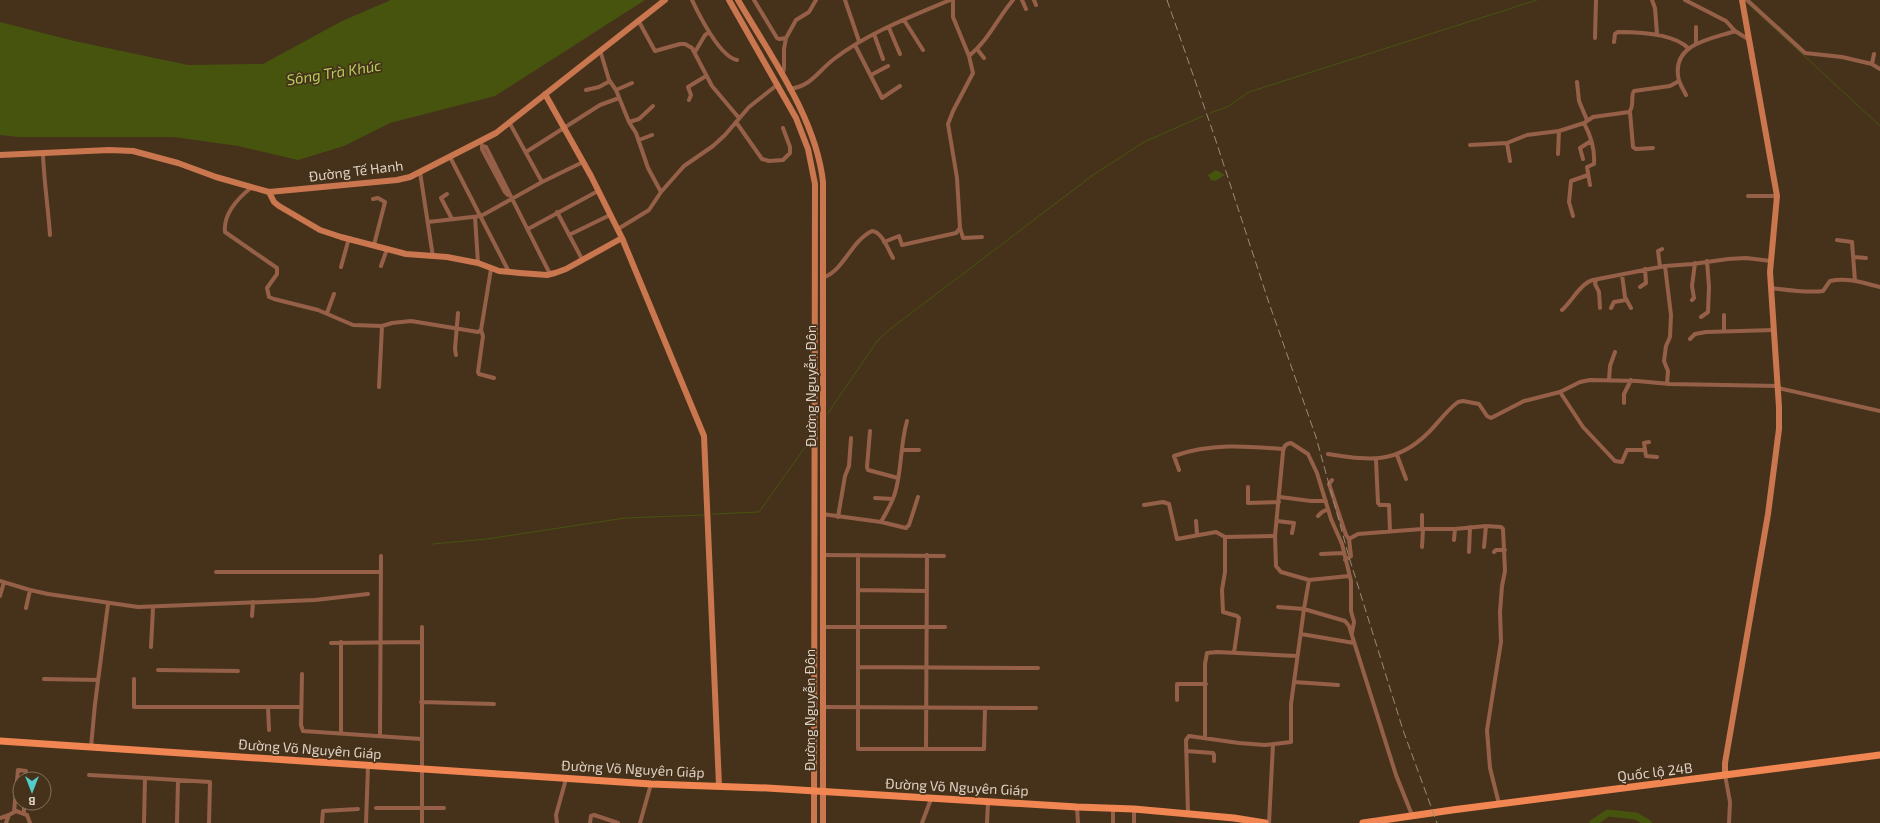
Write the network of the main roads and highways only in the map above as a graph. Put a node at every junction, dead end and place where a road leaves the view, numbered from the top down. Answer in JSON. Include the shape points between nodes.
{"nodes":[{"id":1,"x":0,"y":741,"type":"edge"},
{"id":2,"x":1880,"y":755,"type":"edge"},
{"id":3,"x":1234,"y":821,"type":"edge"},
{"id":4,"x":1265,"y":823,"type":"edge"},
{"id":5,"x":1363,"y":823,"type":"edge"}],
"edges":[{"from":1,"to":3,"type":"main road","name":"Đường Võ Nguyên Giáp","via":[[651,784],[1134,809],[1188,813]]},
{"from":2,"to":5,"type":"main road","name":"Quốc lộ 24B"},
{"from":3,"to":4,"type":"main road","name":"Đường Võ Nguyên Giáp"}]}
